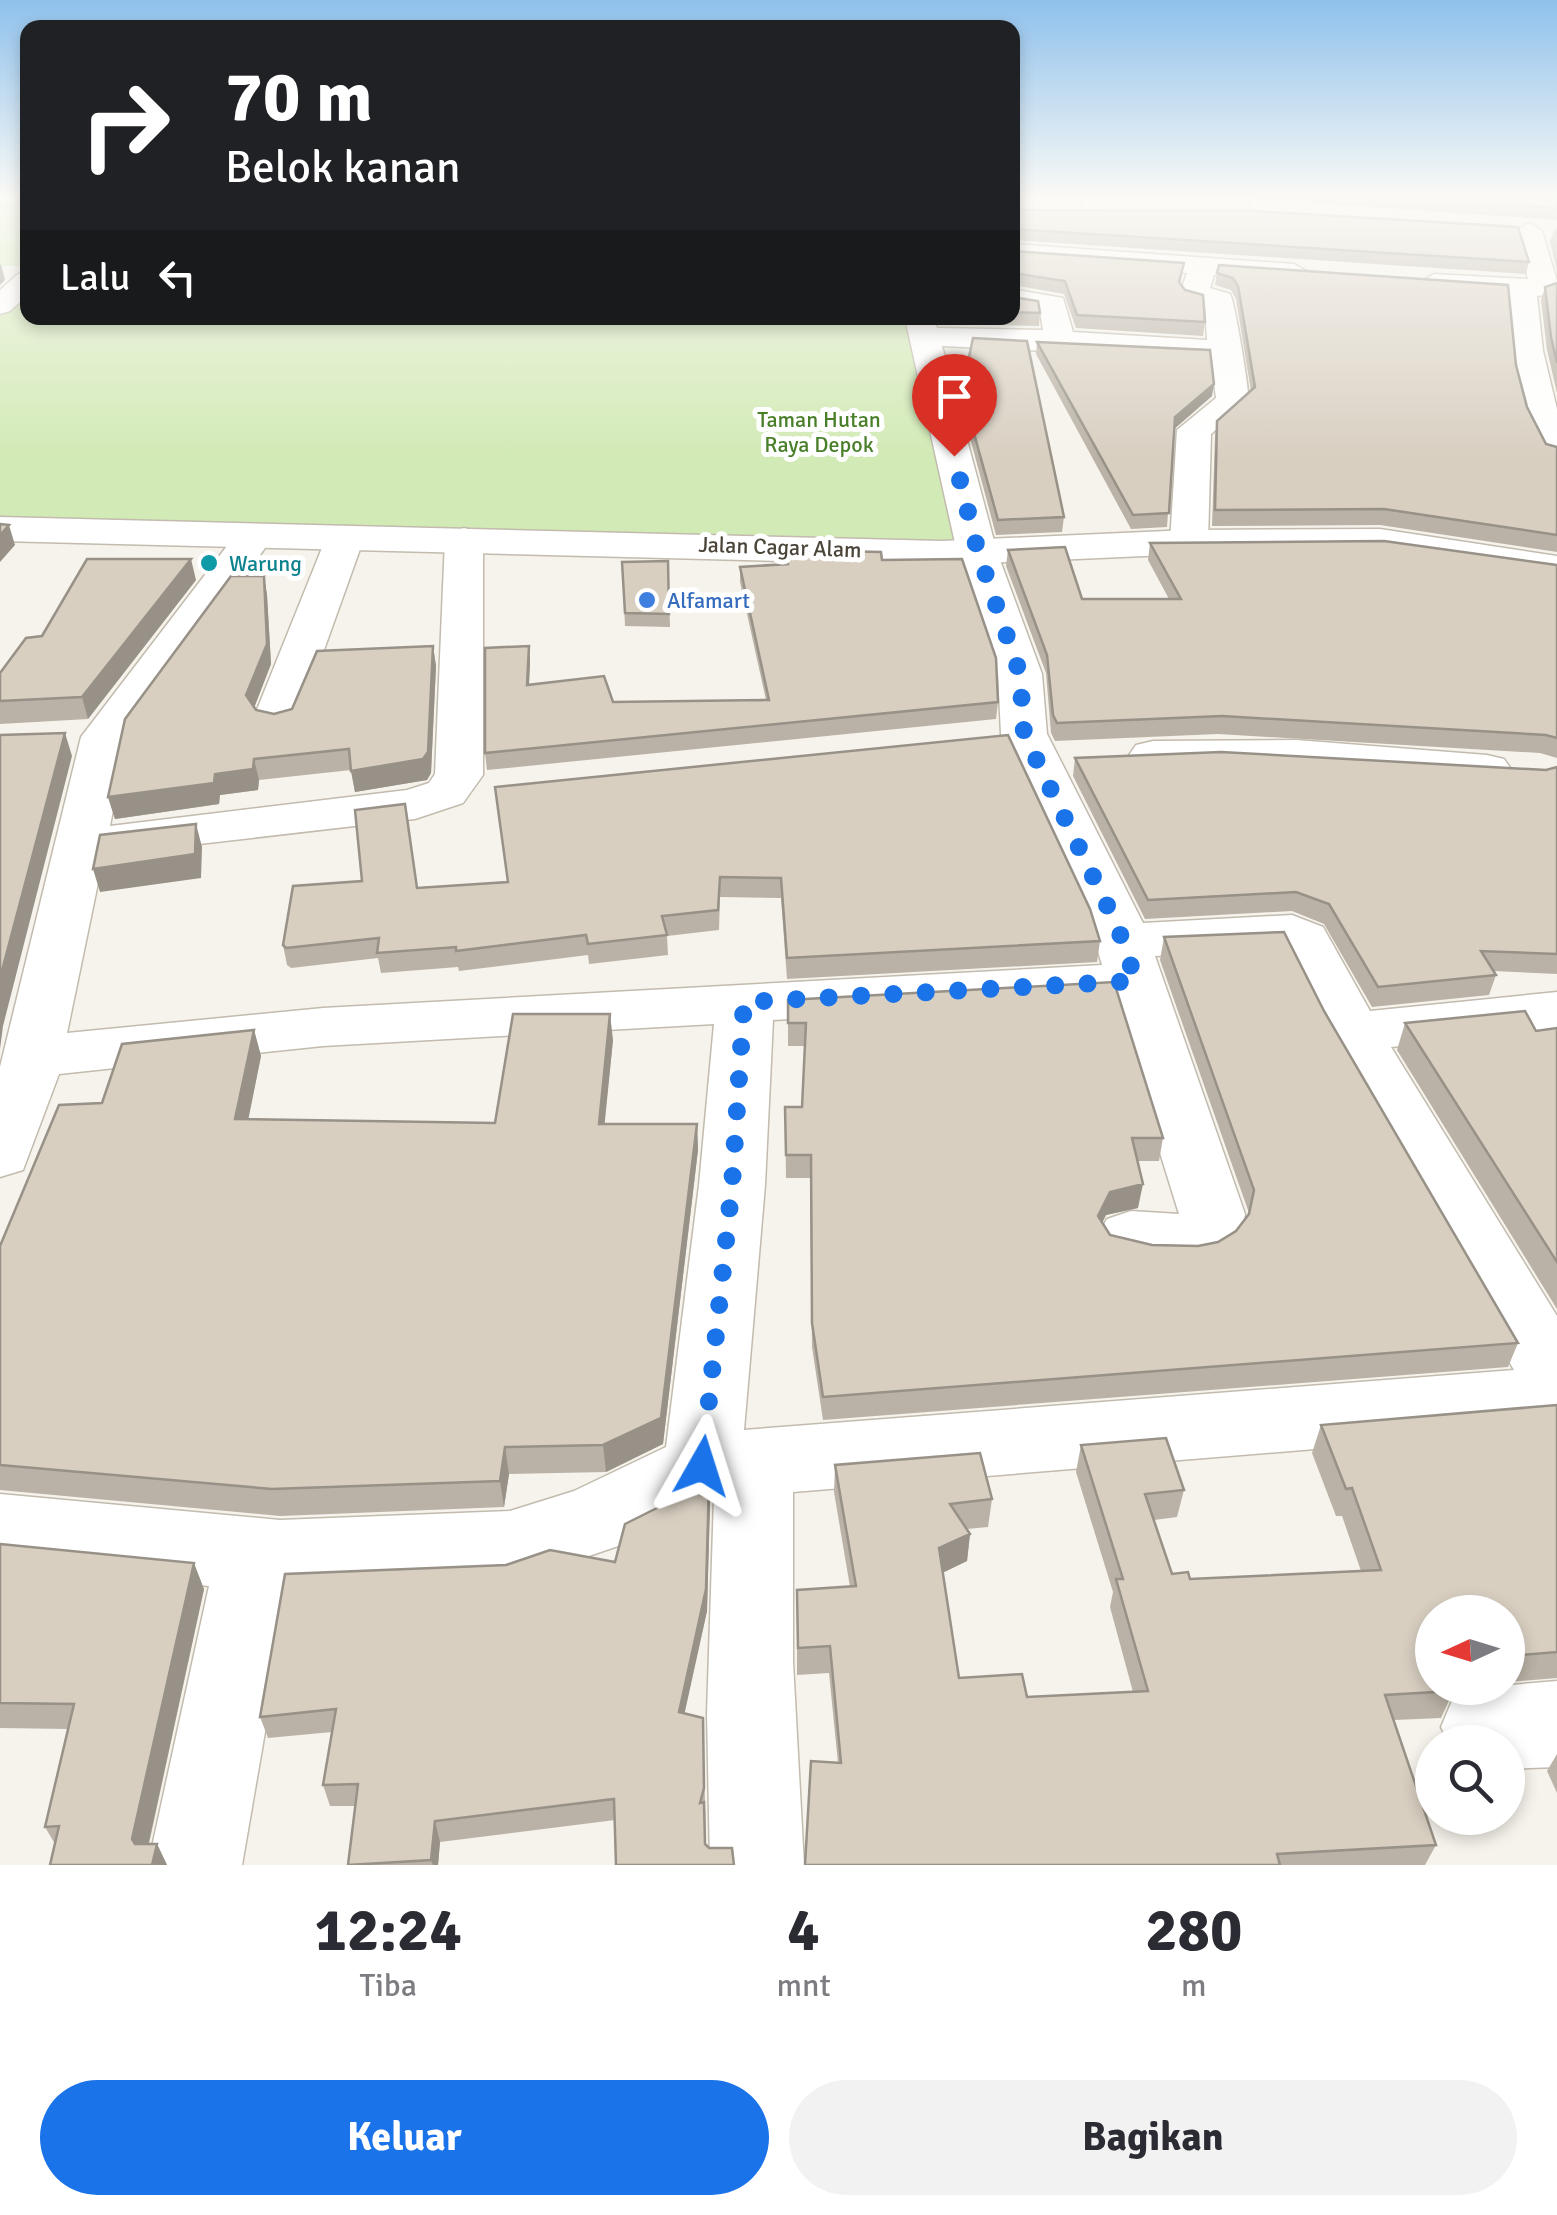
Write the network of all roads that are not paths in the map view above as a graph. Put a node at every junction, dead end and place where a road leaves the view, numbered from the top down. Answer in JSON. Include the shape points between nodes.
{"nodes":[{"id":1,"x":1204,"y":285,"type":"edge"},
{"id":2,"x":1536,"y":285,"type":"edge"},
{"id":3,"x":1538,"y":285,"type":"edge"},
{"id":4,"x":20,"y":287,"type":"edge"},
{"id":5,"x":1020,"y":299,"type":"edge"},
{"id":6,"x":1557,"y":304,"type":"edge"},
{"id":7,"x":0,"y":305,"type":"edge"},
{"id":8,"x":923,"y":327,"type":"edge"},
{"id":9,"x":1060,"y":340,"type":"junction"},
{"id":10,"x":1224,"y":350,"type":"junction"},
{"id":11,"x":1542,"y":361,"type":"edge"},
{"id":12,"x":1557,"y":450,"type":"edge"},
{"id":13,"x":0,"y":529,"type":"edge"},
{"id":14,"x":254,"y":537,"type":"junction"},
{"id":15,"x":345,"y":538,"type":"junction"},
{"id":16,"x":464,"y":540,"type":"junction"},
{"id":17,"x":1189,"y":542,"type":"junction"},
{"id":18,"x":978,"y":552,"type":"junction"},
{"id":19,"x":1557,"y":568,"type":"edge"},
{"id":20,"x":277,"y":717,"type":"edge"},
{"id":21,"x":104,"y":737,"type":"junction"},
{"id":22,"x":52,"y":739,"type":"edge"},
{"id":23,"x":1016,"y":744,"type":"junction"},
{"id":24,"x":1540,"y":772,"type":"edge"},
{"id":25,"x":504,"y":787,"type":"edge"},
{"id":26,"x":446,"y":793,"type":"junction"},
{"id":27,"x":80,"y":842,"type":"junction"},
{"id":28,"x":1129,"y":961,"type":"junction"},
{"id":29,"x":744,"y":1002,"type":"junction"},
{"id":30,"x":1557,"y":1011,"type":"edge"},
{"id":31,"x":1352,"y":1032,"type":"junction"},
{"id":32,"x":20,"y":1079,"type":"edge"},
{"id":33,"x":0,"y":1154,"type":"edge"},
{"id":34,"x":1131,"y":1237,"type":"edge"},
{"id":35,"x":1557,"y":1379,"type":"edge"},
{"id":36,"x":1557,"y":1398,"type":"edge"},
{"id":37,"x":729,"y":1463,"type":"junction"},
{"id":38,"x":0,"y":1530,"type":"edge"},
{"id":39,"x":256,"y":1554,"type":"junction"},
{"id":40,"x":194,"y":1865,"type":"edge"},
{"id":41,"x":758,"y":1865,"type":"edge"}],
"edges":[{"from":1,"to":10,"type":"street","via":[[1220,300]]},
{"from":2,"to":11,"type":"street","via":[[1527,324]]},
{"from":3,"to":6,"type":"street"},
{"from":4,"to":7,"type":"street"},
{"from":5,"to":9,"type":"street","via":[[1053,304]]},
{"from":8,"to":9,"type":"street"},
{"from":8,"to":18,"type":"street"},
{"from":9,"to":10,"type":"street"},
{"from":10,"to":17,"type":"street","via":[[1235,379],[1232,402],[1194,430]]},
{"from":11,"to":12,"type":"street","via":[[1539,413]]},
{"from":13,"to":14,"type":"street","name":"Jalan Cagar Alam"},
{"from":14,"to":15,"type":"street","name":"Jalan Cagar Alam"},
{"from":14,"to":21,"type":"street"},
{"from":15,"to":16,"type":"street","name":"Jalan Cagar Alam"},
{"from":15,"to":20,"type":"street"},
{"from":16,"to":18,"type":"street","name":"Jalan Cagar Alam"},
{"from":16,"to":26,"type":"street","via":[[459,775]]},
{"from":17,"to":18,"type":"street","name":"Jalan Cagar Alam"},
{"from":17,"to":19,"type":"street","name":"Jalan Cagar Alam","via":[[1380,541]]},
{"from":18,"to":23,"type":"street","via":[[1020,674]]},
{"from":21,"to":22,"type":"street"},
{"from":21,"to":27,"type":"street"},
{"from":23,"to":24,"type":"street","via":[[1100,757],[1296,754]]},
{"from":23,"to":28,"type":"street"},
{"from":25,"to":26,"type":"street"},
{"from":26,"to":27,"type":"street","via":[[416,804]]},
{"from":27,"to":32,"type":"street"},
{"from":28,"to":29,"type":"street"},
{"from":28,"to":31,"type":"street","via":[[1292,932],[1303,940]]},
{"from":28,"to":34,"type":"street","via":[[1212,1214],[1210,1232],[1194,1242]]},
{"from":29,"to":32,"type":"street","via":[[324,1028]]},
{"from":29,"to":37,"type":"street","via":[[732,1185]]},
{"from":30,"to":31,"type":"street"},
{"from":31,"to":35,"type":"street"},
{"from":32,"to":33,"type":"street"},
{"from":36,"to":37,"type":"street"},
{"from":37,"to":39,"type":"street","via":[[510,1547]]},
{"from":37,"to":41,"type":"street","via":[[750,1568]]},
{"from":38,"to":39,"type":"street"},
{"from":39,"to":40,"type":"street"}]}
